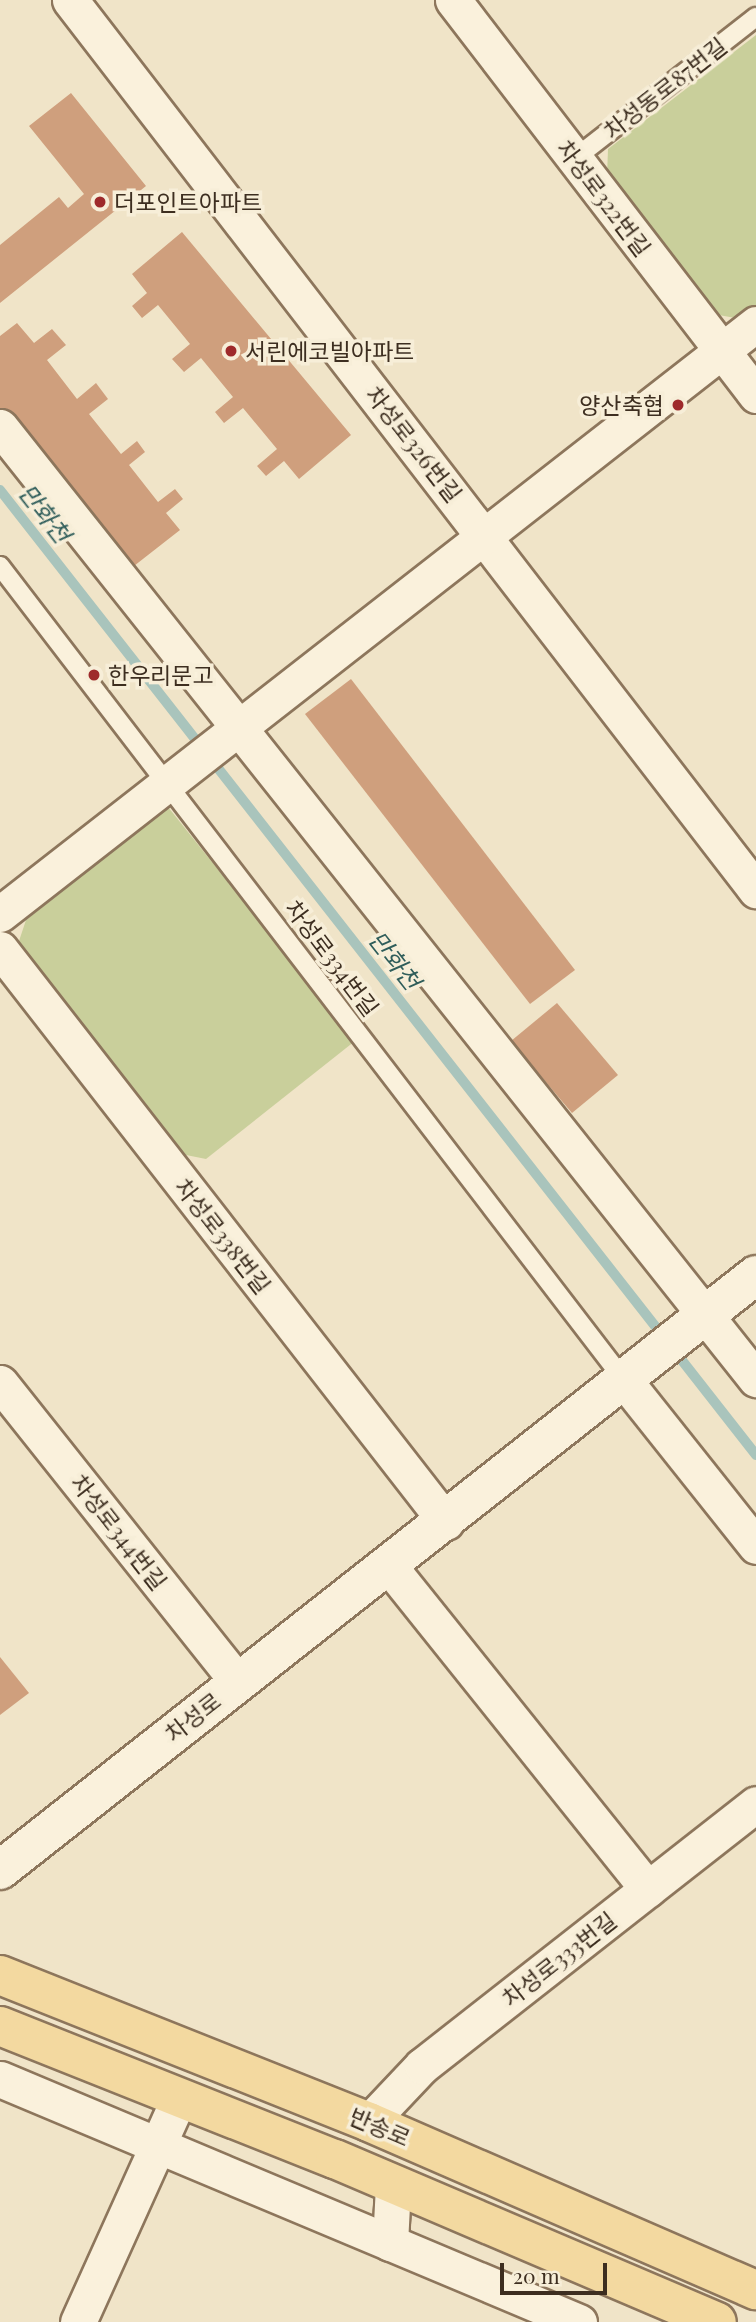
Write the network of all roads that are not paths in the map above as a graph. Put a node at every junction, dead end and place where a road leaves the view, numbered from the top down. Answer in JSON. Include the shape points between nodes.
{"nodes":[{"id":1,"x":70,"y":0,"type":"edge"},
{"id":2,"x":453,"y":0,"type":"edge"},
{"id":3,"x":756,"y":18,"type":"edge"},
{"id":4,"x":575,"y":159,"type":"junction"},
{"id":5,"x":756,"y":324,"type":"edge"},
{"id":6,"x":722,"y":351,"type":"junction"},
{"id":7,"x":756,"y":396,"type":"edge"},
{"id":8,"x":0,"y":427,"type":"edge"},
{"id":9,"x":484,"y":536,"type":"junction"},
{"id":10,"x":0,"y":566,"type":"edge"},
{"id":11,"x":230,"y":735,"type":"junction"},
{"id":12,"x":173,"y":779,"type":"junction"},
{"id":13,"x":756,"y":890,"type":"edge"},
{"id":14,"x":0,"y":914,"type":"edge"},
{"id":15,"x":0,"y":949,"type":"edge"},
{"id":16,"x":756,"y":1275,"type":"edge"},
{"id":17,"x":698,"y":1322,"type":"junction"},
{"id":18,"x":629,"y":1376,"type":"junction"},
{"id":19,"x":756,"y":1379,"type":"edge"},
{"id":20,"x":0,"y":1383,"type":"edge"},
{"id":21,"x":446,"y":1522,"type":"junction"},
{"id":22,"x":756,"y":1546,"type":"edge"},
{"id":23,"x":389,"y":1566,"type":"junction"},
{"id":24,"x":238,"y":1682,"type":"junction"},
{"id":25,"x":756,"y":1804,"type":"edge"},
{"id":26,"x":0,"y":1870,"type":"edge"},
{"id":27,"x":648,"y":1889,"type":"junction"},
{"id":28,"x":0,"y":1975,"type":"edge"},
{"id":29,"x":0,"y":2026,"type":"edge"},
{"id":30,"x":0,"y":2078,"type":"edge"},
{"id":31,"x":178,"y":2098,"type":"junction"},
{"id":32,"x":369,"y":2122,"type":"junction"},
{"id":33,"x":155,"y":2144,"type":"junction"},
{"id":34,"x":393,"y":2185,"type":"junction"},
{"id":35,"x":390,"y":2242,"type":"junction"},
{"id":36,"x":756,"y":2290,"type":"edge"},
{"id":37,"x":78,"y":2322,"type":"edge"},
{"id":38,"x":579,"y":2322,"type":"edge"},
{"id":39,"x":717,"y":2322,"type":"edge"}],
"edges":[{"from":1,"to":9,"type":"street","name":"차성로326번길"},
{"from":2,"to":4,"type":"street","name":"차성로322번길"},
{"from":3,"to":4,"type":"lane","name":"차성동로87번길"},
{"from":4,"to":6,"type":"street","name":"차성로322번길"},
{"from":5,"to":6,"type":"street"},
{"from":6,"to":7,"type":"street","name":"차성로322번길"},
{"from":6,"to":9,"type":"street"},
{"from":8,"to":11,"type":"street"},
{"from":9,"to":11,"type":"street"},
{"from":9,"to":13,"type":"street","name":"차성로326번길"},
{"from":10,"to":12,"type":"lane","name":"차성로334번길"},
{"from":11,"to":12,"type":"street"},
{"from":11,"to":17,"type":"street"},
{"from":12,"to":14,"type":"street"},
{"from":12,"to":18,"type":"lane","name":"차성로334번길"},
{"from":15,"to":21,"type":"street","name":"차성로338번길"},
{"from":16,"to":17,"type":"main road"},
{"from":17,"to":18,"type":"main road","name":"차성로"},
{"from":17,"to":19,"type":"street"},
{"from":18,"to":21,"type":"main road","name":"차성로"},
{"from":18,"to":22,"type":"street"},
{"from":20,"to":24,"type":"street","name":"차성로344번길"},
{"from":21,"to":23,"type":"main road","name":"차성로"},
{"from":23,"to":24,"type":"main road","name":"차성로"},
{"from":23,"to":27,"type":"street"},
{"from":24,"to":26,"type":"main road","name":"차성로"},
{"from":25,"to":27,"type":"street","name":"차성로333번길"},
{"from":27,"to":32,"type":"street","name":"차성로333번길","via":[[422,2066]]},
{"from":28,"to":32,"type":"main road","name":"반송로"},
{"from":29,"to":31,"type":"main road","name":"반송로"},
{"from":30,"to":33,"type":"street"},
{"from":31,"to":33,"type":"street"},
{"from":31,"to":34,"type":"main road","name":"반송로"},
{"from":32,"to":36,"type":"main road","name":"반송로"},
{"from":33,"to":35,"type":"street"},
{"from":33,"to":37,"type":"street"},
{"from":34,"to":35,"type":"street"},
{"from":34,"to":39,"type":"main road","name":"반송로"},
{"from":35,"to":38,"type":"street"}]}
